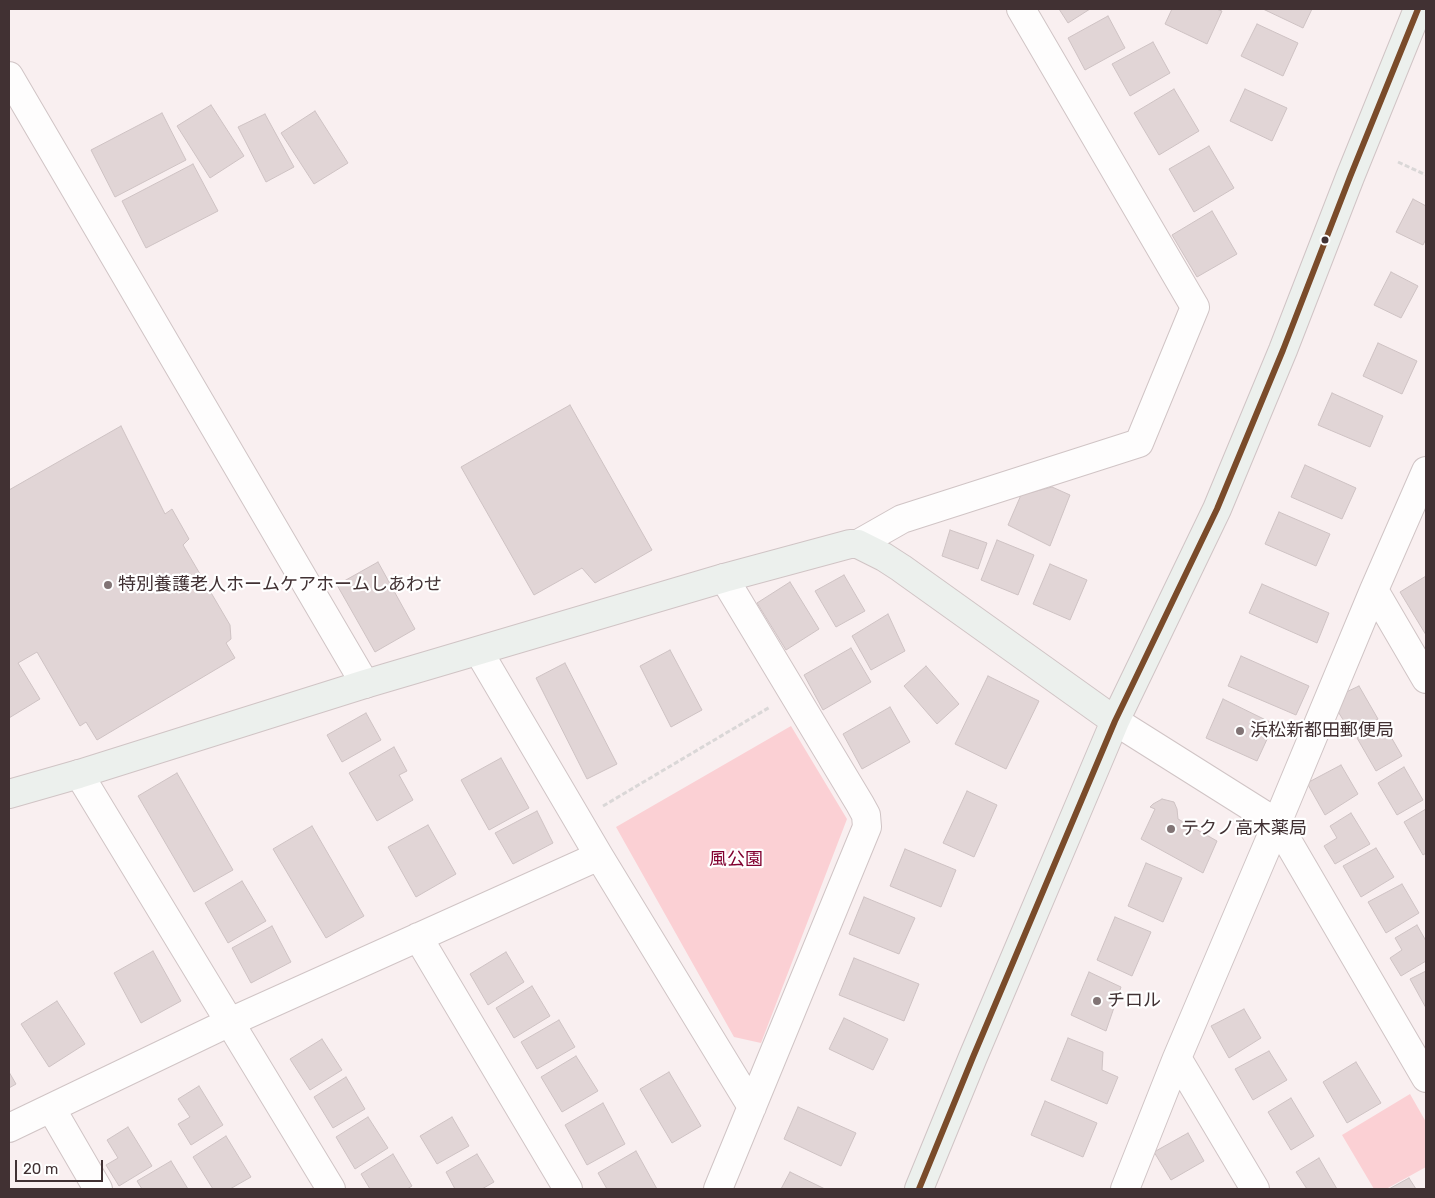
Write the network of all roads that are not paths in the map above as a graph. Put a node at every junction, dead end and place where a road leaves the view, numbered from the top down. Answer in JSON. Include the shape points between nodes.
{"nodes":[{"id":1,"x":1021,"y":9,"type":"edge"},
{"id":2,"x":1418,"y":9,"type":"edge"},
{"id":3,"x":9,"y":76,"type":"edge"},
{"id":4,"x":1426,"y":472,"type":"edge"},
{"id":5,"x":858,"y":544,"type":"junction"},
{"id":6,"x":724,"y":578,"type":"junction"},
{"id":7,"x":1374,"y":590,"type":"junction"},
{"id":8,"x":479,"y":652,"type":"junction"},
{"id":9,"x":1426,"y":679,"type":"edge"},
{"id":10,"x":365,"y":684,"type":"junction"},
{"id":11,"x":1115,"y":721,"type":"junction"},
{"id":12,"x":79,"y":774,"type":"junction"},
{"id":13,"x":9,"y":794,"type":"edge"},
{"id":14,"x":1276,"y":823,"type":"junction"},
{"id":15,"x":600,"y":856,"type":"junction"},
{"id":16,"x":418,"y":937,"type":"junction"},
{"id":17,"x":230,"y":1022,"type":"junction"},
{"id":18,"x":1177,"y":1058,"type":"junction"},
{"id":19,"x":1426,"y":1078,"type":"edge"},
{"id":20,"x":752,"y":1106,"type":"junction"},
{"id":21,"x":51,"y":1108,"type":"junction"},
{"id":22,"x":9,"y":1128,"type":"edge"},
{"id":23,"x":98,"y":1189,"type":"edge"},
{"id":24,"x":331,"y":1189,"type":"edge"},
{"id":25,"x":568,"y":1189,"type":"edge"},
{"id":26,"x":718,"y":1189,"type":"edge"},
{"id":27,"x":919,"y":1189,"type":"edge"},
{"id":28,"x":1125,"y":1189,"type":"edge"},
{"id":29,"x":1255,"y":1189,"type":"edge"}],
"edges":[{"from":1,"to":5,"type":"street","via":[[1195,307],[1140,443],[902,519]]},
{"from":2,"to":11,"type":"street","via":[[1217,509]]},
{"from":3,"to":10,"type":"street"},
{"from":4,"to":7,"type":"street"},
{"from":5,"to":6,"type":"street"},
{"from":5,"to":11,"type":"street","via":[[901,568]]},
{"from":6,"to":8,"type":"street"},
{"from":6,"to":20,"type":"street","via":[[866,815],[866,827]]},
{"from":7,"to":9,"type":"street"},
{"from":7,"to":14,"type":"street"},
{"from":8,"to":10,"type":"street"},
{"from":8,"to":15,"type":"street"},
{"from":10,"to":12,"type":"street"},
{"from":11,"to":14,"type":"street"},
{"from":11,"to":27,"type":"street"},
{"from":12,"to":13,"type":"street"},
{"from":12,"to":17,"type":"street"},
{"from":14,"to":18,"type":"street"},
{"from":14,"to":19,"type":"street"},
{"from":15,"to":16,"type":"street"},
{"from":15,"to":20,"type":"street"},
{"from":16,"to":17,"type":"street"},
{"from":16,"to":25,"type":"street"},
{"from":17,"to":21,"type":"street"},
{"from":17,"to":24,"type":"street"},
{"from":18,"to":28,"type":"street"},
{"from":18,"to":29,"type":"street"},
{"from":20,"to":26,"type":"street"},
{"from":21,"to":22,"type":"street"},
{"from":21,"to":23,"type":"street"}]}
